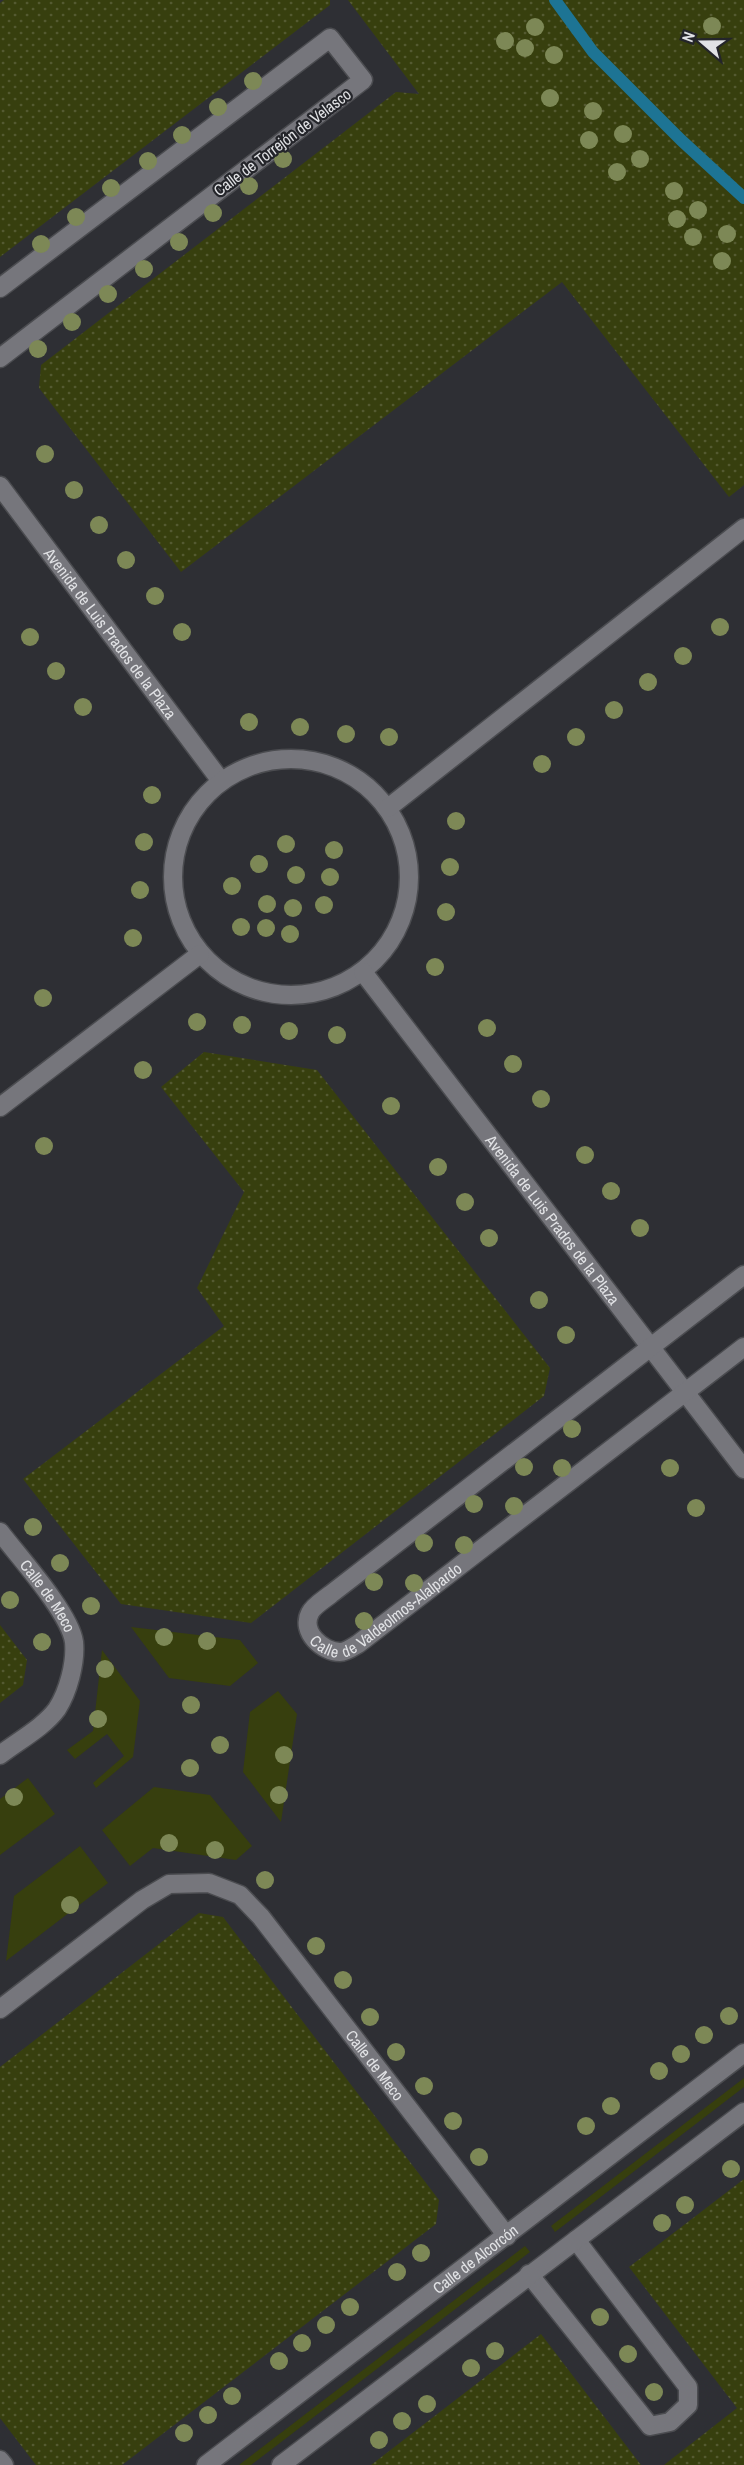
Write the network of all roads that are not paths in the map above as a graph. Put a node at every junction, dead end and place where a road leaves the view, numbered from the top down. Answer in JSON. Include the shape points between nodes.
{"nodes":[{"id":1,"x":0,"y":288,"type":"edge"},
{"id":2,"x":0,"y":358,"type":"edge"},
{"id":3,"x":0,"y":486,"type":"edge"},
{"id":4,"x":744,"y":528,"type":"edge"},
{"id":5,"x":221,"y":781,"type":"junction"},
{"id":6,"x":388,"y":808,"type":"junction"},
{"id":7,"x":200,"y":954,"type":"junction"},
{"id":8,"x":363,"y":972,"type":"junction"},
{"id":9,"x":0,"y":1107,"type":"edge"},
{"id":10,"x":744,"y":1275,"type":"edge"},
{"id":11,"x":649,"y":1347,"type":"junction"},
{"id":12,"x":744,"y":1347,"type":"edge"},
{"id":13,"x":686,"y":1392,"type":"junction"},
{"id":14,"x":744,"y":1469,"type":"edge"},
{"id":15,"x":0,"y":1532,"type":"edge"},
{"id":16,"x":0,"y":1755,"type":"edge"},
{"id":17,"x":0,"y":2009,"type":"edge"},
{"id":18,"x":744,"y":2053,"type":"edge"},
{"id":19,"x":744,"y":2112,"type":"edge"},
{"id":20,"x":507,"y":2236,"type":"junction"},
{"id":21,"x":576,"y":2240,"type":"junction"},
{"id":22,"x":530,"y":2274,"type":"junction"},
{"id":23,"x":0,"y":2460,"type":"edge"},
{"id":24,"x":3,"y":2465,"type":"edge"},
{"id":25,"x":206,"y":2465,"type":"edge"},
{"id":26,"x":281,"y":2465,"type":"edge"}],
"edges":[{"from":1,"to":2,"type":"street","name":"Calle de Torrejón de Velasco","via":[[330,38],[363,80]]},
{"from":3,"to":5,"type":"street","name":"Avenida de Luis Prados de la Plaza"},
{"from":4,"to":6,"type":"street"},
{"from":5,"to":6,"type":"street","via":[[244,767],[270,759],[323,762],[355,777]]},
{"from":5,"to":7,"type":"street","via":[[189,817],[178,839],[173,863],[177,911]]},
{"from":6,"to":8,"type":"street","via":[[404,840],[410,876],[404,913],[388,945]]},
{"from":7,"to":8,"type":"street","via":[[222,974],[249,988],[278,995],[308,995],[337,987]]},
{"from":7,"to":9,"type":"street"},
{"from":8,"to":11,"type":"street","name":"Avenida de Luis Prados de la Plaza"},
{"from":10,"to":11,"type":"street","name":"Calle de Valdeolmos-Alalpardo"},
{"from":11,"to":13,"type":"street","name":"Avenida de Luis Prados de la Plaza"},
{"from":11,"to":13,"type":"street","name":"Calle de Valdeolmos-Alalpardo","via":[[310,1613],[307,1626],[315,1640],[342,1652],[358,1644]]},
{"from":12,"to":13,"type":"street","name":"Calle de Valdeolmos-Alalpardo"},
{"from":13,"to":14,"type":"street","name":"Avenida de Luis Prados de la Plaza"},
{"from":15,"to":16,"type":"street","name":"Calle de Meco","via":[[53,1602],[74,1642],[66,1691],[56,1709]]},
{"from":17,"to":20,"type":"street","name":"Calle de Meco","via":[[142,1900],[169,1884],[209,1883],[240,1896],[261,1917]]},
{"from":18,"to":20,"type":"street","name":"Calle de Alcorcón"},
{"from":19,"to":21,"type":"street"},
{"from":20,"to":25,"type":"street","name":"Calle de Alcorcón"},
{"from":21,"to":22,"type":"street"},
{"from":21,"to":22,"type":"street","via":[[688,2387],[688,2405],[670,2422],[650,2426]]},
{"from":22,"to":26,"type":"street"},
{"from":23,"to":24,"type":"street"}]}
